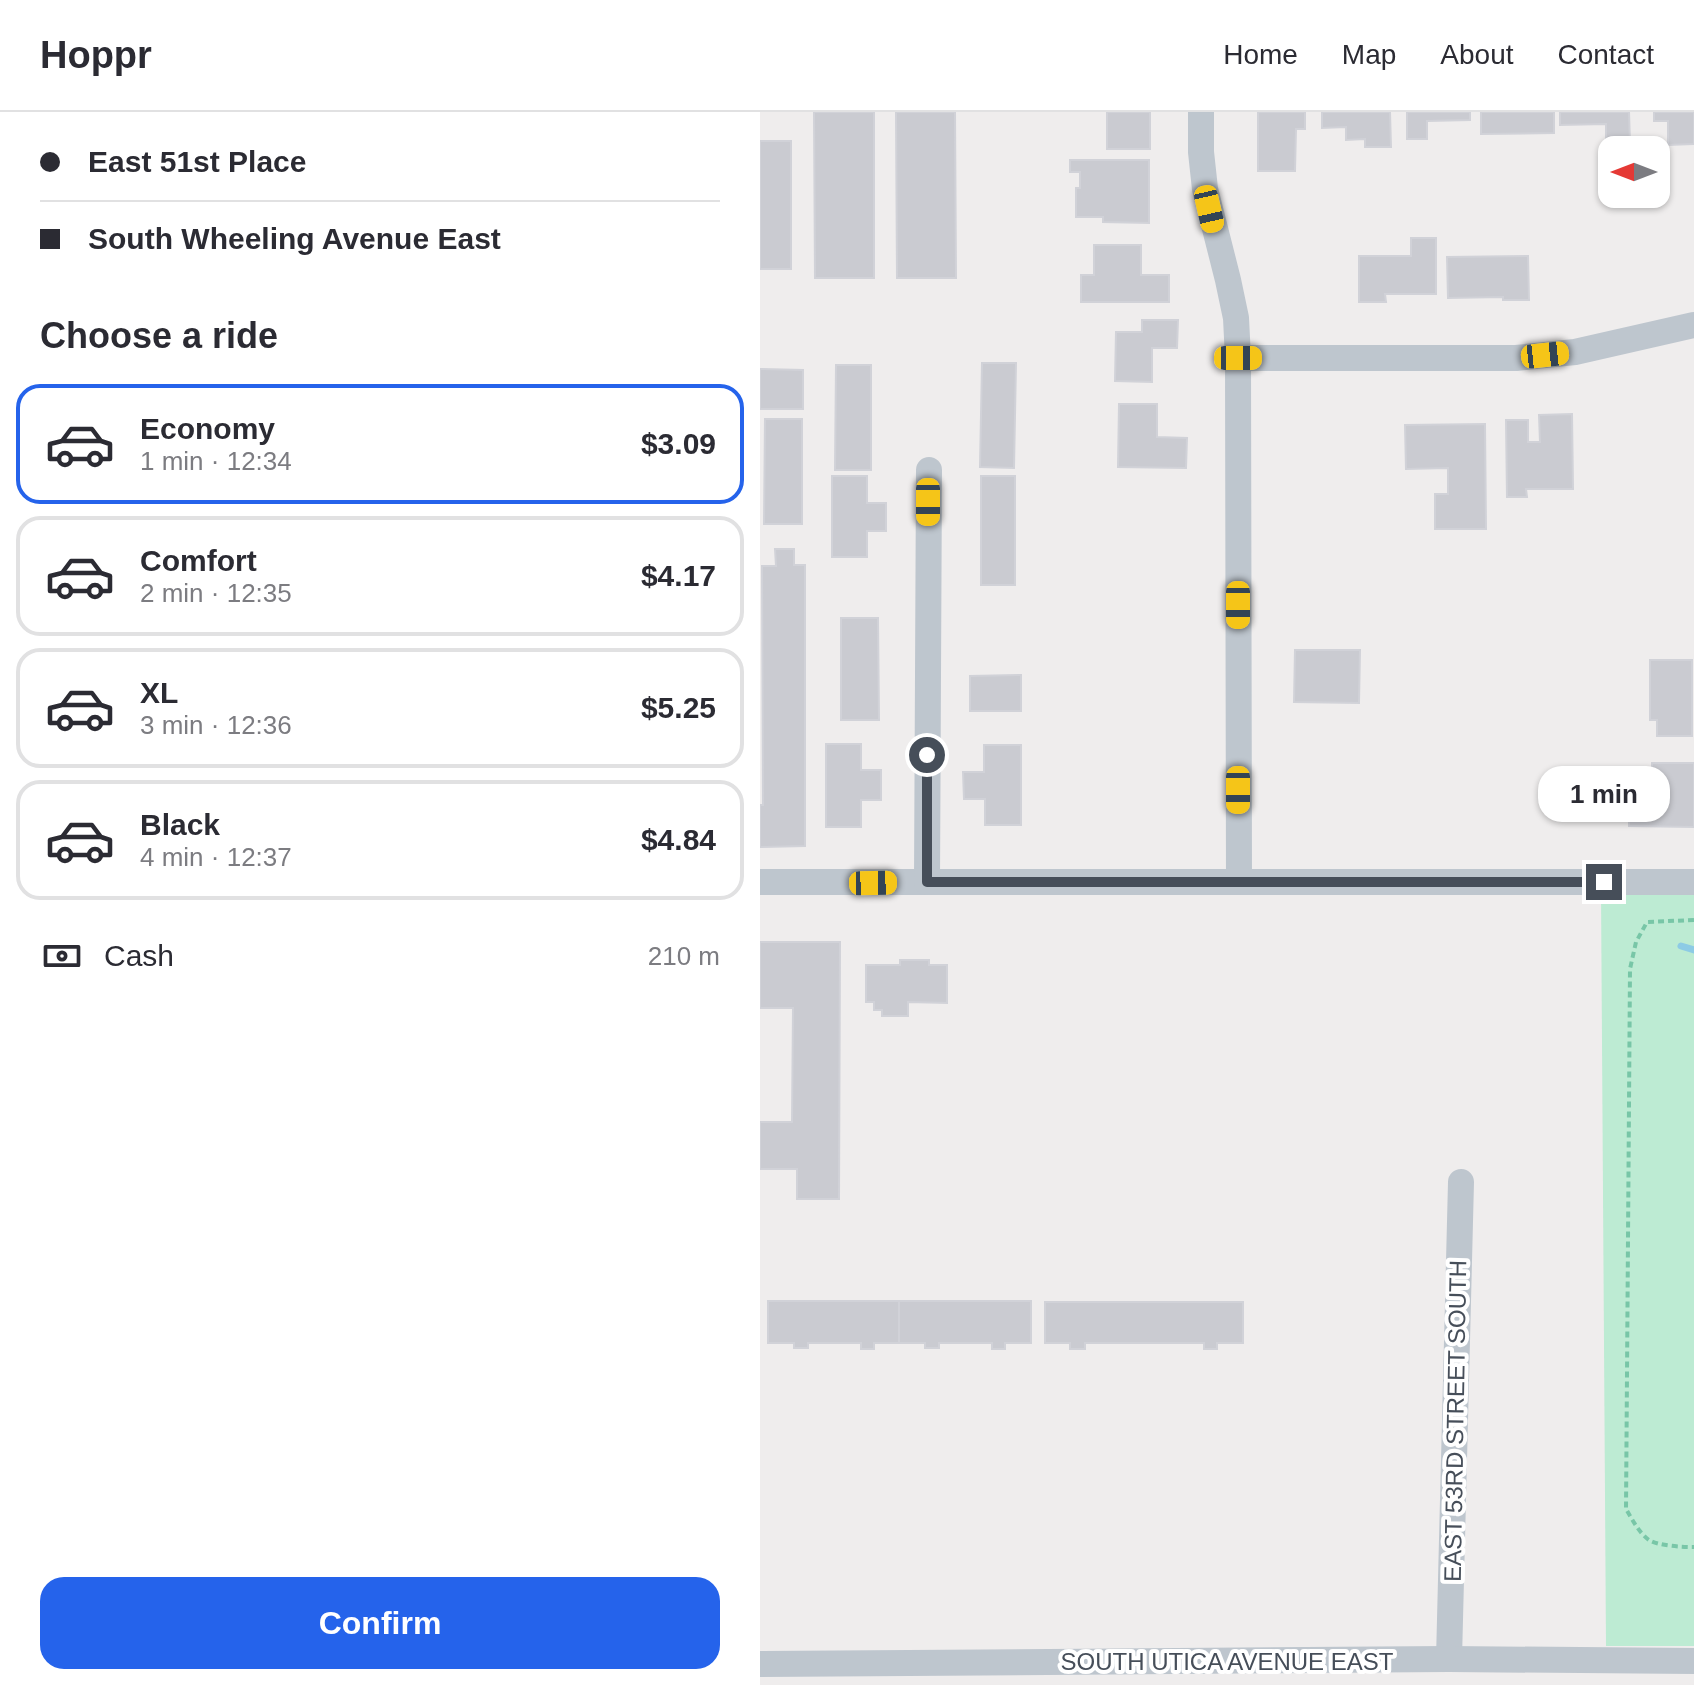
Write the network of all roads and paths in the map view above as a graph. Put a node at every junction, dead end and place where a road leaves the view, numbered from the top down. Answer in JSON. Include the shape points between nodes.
{"nodes":[{"id":1,"x":1201,"y":112,"type":"edge"},
{"id":2,"x":1694,"y":325,"type":"edge"},
{"id":3,"x":1238,"y":358,"type":"junction"},
{"id":4,"x":929,"y":470,"type":"dead end"},
{"id":5,"x":1239,"y":881,"type":"junction"},
{"id":6,"x":760,"y":882,"type":"edge"},
{"id":7,"x":927,"y":882,"type":"junction"},
{"id":8,"x":1694,"y":882,"type":"edge"},
{"id":9,"x":1694,"y":920,"type":"edge"},
{"id":10,"x":1461,"y":1182,"type":"dead end"},
{"id":11,"x":1694,"y":1547,"type":"edge"},
{"id":12,"x":1449,"y":1659,"type":"junction"},
{"id":13,"x":1694,"y":1661,"type":"edge"},
{"id":14,"x":760,"y":1664,"type":"edge"},
{"id":15,"x":1565,"y":1673,"type":"edge"}],
"edges":[{"from":1,"to":3,"type":"street","via":[[1205,189],[1236,318]]},
{"from":2,"to":3,"type":"street","via":[[1575,352],[1516,358]]},
{"from":3,"to":5,"type":"street"},
{"from":4,"to":7,"type":"street"},
{"from":5,"to":7,"type":"street"},
{"from":5,"to":8,"type":"street"},
{"from":6,"to":7,"type":"street"},
{"from":9,"to":11,"type":"path","via":[[1647,922],[1630,969],[1626,1509],[1650,1541]]},
{"from":10,"to":12,"type":"street","name":"EAST 53RD STREET SOUTH"},
{"from":12,"to":14,"type":"street","name":"SOUTH UTICA AVENUE EAST"},
{"from":12,"to":15,"type":"street","name":"SOUTH UTICA AVENUE EAST"},
{"from":13,"to":15,"type":"street","name":"SOUTH UTICA AVENUE EAST"}]}
